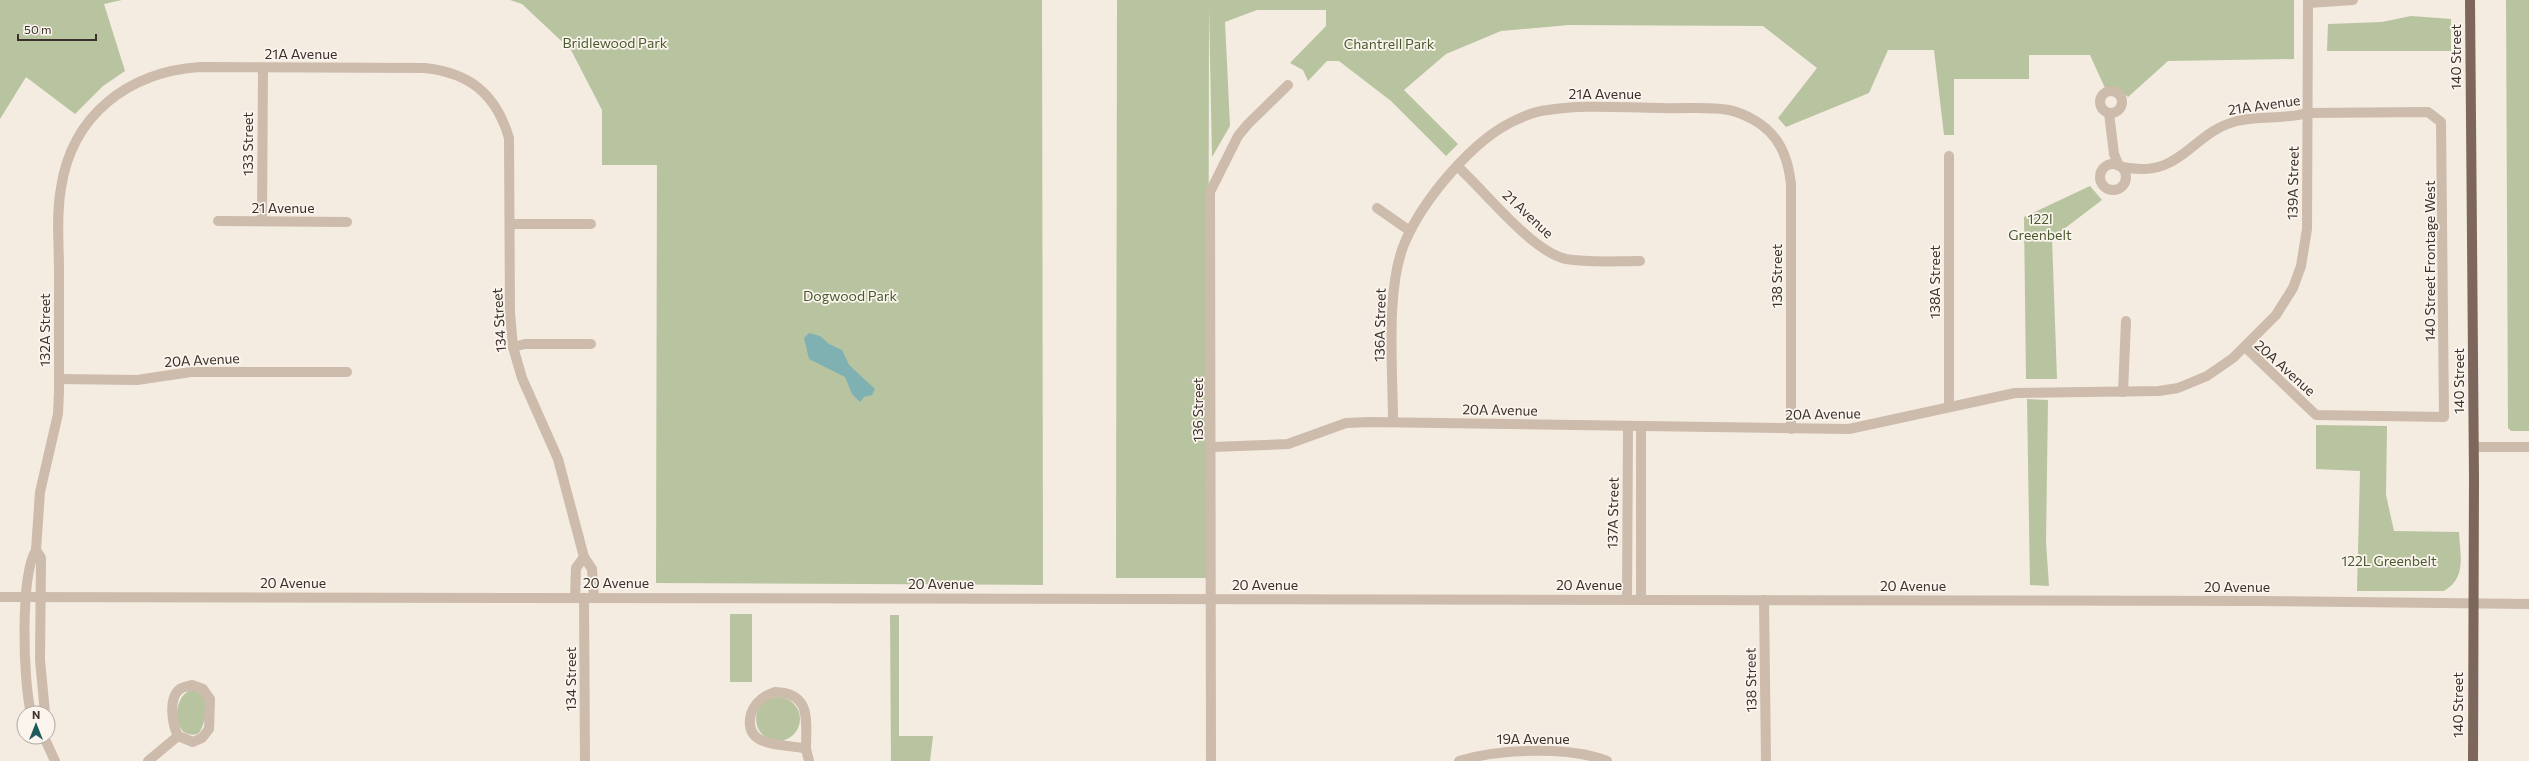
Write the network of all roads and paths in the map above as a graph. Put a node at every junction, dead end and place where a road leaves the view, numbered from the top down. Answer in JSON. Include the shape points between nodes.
{"nodes":[{"id":1,"x":2353,"y":0,"type":"edge"},
{"id":2,"x":2470,"y":0,"type":"edge"},
{"id":3,"x":2308,"y":2,"type":"edge"},
{"id":4,"x":263,"y":68,"type":"junction"},
{"id":5,"x":473,"y":83,"type":"joint"},
{"id":6,"x":1288,"y":85,"type":"dead end"},
{"id":7,"x":130,"y":86,"type":"joint"},
{"id":8,"x":2307,"y":112,"type":"junction"},
{"id":9,"x":2428,"y":112,"type":"joint"},
{"id":10,"x":2109,"y":113,"type":"dead end"},
{"id":11,"x":1767,"y":129,"type":"joint"},
{"id":12,"x":1949,"y":156,"type":"dead end"},
{"id":13,"x":1457,"y":166,"type":"junction"},
{"id":14,"x":1377,"y":208,"type":"dead end"},
{"id":15,"x":218,"y":221,"type":"dead end"},
{"id":16,"x":262,"y":221,"type":"junction"},
{"id":17,"x":347,"y":222,"type":"dead end"},
{"id":18,"x":510,"y":224,"type":"junction"},
{"id":19,"x":591,"y":224,"type":"dead end"},
{"id":20,"x":1410,"y":231,"type":"junction"},
{"id":21,"x":1640,"y":261,"type":"dead end"},
{"id":22,"x":2126,"y":321,"type":"dead end"},
{"id":23,"x":591,"y":344,"type":"dead end"},
{"id":24,"x":513,"y":347,"type":"junction"},
{"id":25,"x":2245,"y":347,"type":"junction"},
{"id":26,"x":347,"y":372,"type":"dead end"},
{"id":27,"x":59,"y":379,"type":"junction"},
{"id":28,"x":2123,"y":392,"type":"junction"},
{"id":29,"x":1950,"y":407,"type":"junction"},
{"id":30,"x":2444,"y":417,"type":"joint"},
{"id":31,"x":1394,"y":422,"type":"junction"},
{"id":32,"x":1628,"y":427,"type":"junction"},
{"id":33,"x":1641,"y":428,"type":"junction"},
{"id":34,"x":1791,"y":429,"type":"junction"},
{"id":35,"x":1212,"y":447,"type":"junction"},
{"id":36,"x":2474,"y":447,"type":"junction"},
{"id":37,"x":2529,"y":447,"type":"edge"},
{"id":38,"x":1641,"y":498,"type":"junction"},
{"id":39,"x":1628,"y":499,"type":"junction"},
{"id":40,"x":36,"y":550,"type":"junction"},
{"id":41,"x":584,"y":557,"type":"junction"},
{"id":42,"x":0,"y":597,"type":"edge"},
{"id":43,"x":27,"y":597,"type":"junction"},
{"id":44,"x":41,"y":597,"type":"junction"},
{"id":45,"x":584,"y":598,"type":"junction"},
{"id":46,"x":1211,"y":598,"type":"junction"},
{"id":47,"x":1627,"y":599,"type":"junction"},
{"id":48,"x":1641,"y":599,"type":"junction"},
{"id":49,"x":1764,"y":600,"type":"junction"},
{"id":50,"x":2472,"y":603,"type":"junction"},
{"id":51,"x":2529,"y":604,"type":"edge"},
{"id":52,"x":26,"y":660,"type":"junction"},
{"id":53,"x":40,"y":660,"type":"junction"},
{"id":54,"x":30,"y":705,"type":"edge"},
{"id":55,"x":44,"y":705,"type":"edge"},
{"id":56,"x":178,"y":736,"type":"junction"},
{"id":57,"x":48,"y":745,"type":"edge"},
{"id":58,"x":806,"y":749,"type":"junction"},
{"id":59,"x":55,"y":761,"type":"edge"},
{"id":60,"x":148,"y":761,"type":"edge"},
{"id":61,"x":585,"y":761,"type":"edge"},
{"id":62,"x":809,"y":761,"type":"edge"},
{"id":63,"x":1211,"y":761,"type":"edge"},
{"id":64,"x":1459,"y":761,"type":"edge"},
{"id":65,"x":1607,"y":761,"type":"edge"},
{"id":66,"x":1766,"y":761,"type":"edge"},
{"id":67,"x":2473,"y":761,"type":"edge"}],
"edges":[{"from":1,"to":3,"type":"street"},
{"from":2,"to":36,"type":"main road","name":"140 Street"},
{"from":3,"to":8,"type":"street","name":"139A Street"},
{"from":4,"to":5,"type":"street","name":"21A Avenue","via":[[425,68],[458,75]]},
{"from":4,"to":7,"type":"street","name":"21A Avenue","via":[[182,69],[158,74]]},
{"from":4,"to":16,"type":"street","name":"133 Street"},
{"from":5,"to":18,"type":"street","name":"134 Street","via":[[496,107],[509,138]]},
{"from":6,"to":35,"type":"street","name":"136 Street","via":[[1238,136],[1210,192]]},
{"from":7,"to":27,"type":"street","name":"132A Street","via":[[105,104],[88,122],[73,148],[64,171],[59,208]]},
{"from":8,"to":9,"type":"street","name":"21A Avenue"},
{"from":8,"to":10,"type":"street","name":"21A Avenue","via":[[2292,117],[2238,120],[2209,133],[2186,154],[2159,167],[2133,170],[2119,166],[2114,154]]},
{"from":8,"to":25,"type":"street","name":"139A Street","via":[[2307,229],[2301,266],[2293,288],[2276,315]]},
{"from":9,"to":30,"type":"street","name":"140 Street Frontage West","via":[[2439,118],[2442,126]]},
{"from":11,"to":13,"type":"street","name":"21A Avenue","via":[[1743,114],[1715,109],[1584,107],[1547,110],[1530,114],[1502,127],[1487,137]]},
{"from":11,"to":34,"type":"street","name":"138 Street","via":[[1788,161],[1792,184]]},
{"from":12,"to":29,"type":"street","name":"138A Street"},
{"from":13,"to":20,"type":"street","name":"136A Street"},
{"from":13,"to":21,"type":"street","name":"21 Avenue","via":[[1531,239],[1556,255],[1584,261]]},
{"from":14,"to":20,"type":"street"},
{"from":15,"to":16,"type":"street","name":"21 Avenue"},
{"from":16,"to":17,"type":"street","name":"21 Avenue"},
{"from":18,"to":19,"type":"street"},
{"from":18,"to":24,"type":"street","name":"134 Street","via":[[510,313]]},
{"from":20,"to":31,"type":"street","name":"136A Street","via":[[1400,255],[1394,284]]},
{"from":22,"to":28,"type":"street"},
{"from":23,"to":24,"type":"street","via":[[525,344]]},
{"from":24,"to":41,"type":"street","name":"134 Street","via":[[522,378],[558,459]]},
{"from":25,"to":28,"type":"street","name":"20A Avenue","via":[[2220,368],[2192,383],[2159,391]]},
{"from":25,"to":30,"type":"street","name":"20A Avenue","via":[[2316,415]]},
{"from":26,"to":27,"type":"street","name":"20A Avenue","via":[[191,372],[137,380]]},
{"from":27,"to":40,"type":"street","name":"132A Street","via":[[58,414],[40,492]]},
{"from":28,"to":29,"type":"street","name":"20A Avenue","via":[[2015,393]]},
{"from":29,"to":34,"type":"street","name":"20A Avenue","via":[[1861,428]]},
{"from":31,"to":32,"type":"street","name":"20A Avenue"},
{"from":31,"to":35,"type":"street","name":"20A Avenue","via":[[1346,423],[1300,440],[1277,445]]},
{"from":32,"to":33,"type":"street","name":"20A Avenue"},
{"from":32,"to":39,"type":"street","name":"137A Street"},
{"from":33,"to":34,"type":"street","name":"20A Avenue"},
{"from":33,"to":38,"type":"street","name":"137A Street"},
{"from":35,"to":46,"type":"street","name":"136 Street"},
{"from":36,"to":37,"type":"street"},
{"from":36,"to":50,"type":"main road","name":"140 Street"},
{"from":38,"to":39,"type":"street"},
{"from":38,"to":48,"type":"street","name":"137A Street"},
{"from":39,"to":47,"type":"street","name":"137A Street"},
{"from":40,"to":43,"type":"street","via":[[31,559]]},
{"from":40,"to":44,"type":"street","name":"132A Street","via":[[41,558]]},
{"from":41,"to":45,"type":"street","name":"134 Street","via":[[592,569]]},
{"from":41,"to":45,"type":"street","name":"134 Street","via":[[576,568]]},
{"from":42,"to":43,"type":"street","name":"20 Avenue"},
{"from":43,"to":44,"type":"street","name":"20 Avenue"},
{"from":43,"to":52,"type":"street"},
{"from":44,"to":45,"type":"street","name":"20 Avenue"},
{"from":44,"to":53,"type":"street","name":"132A Street"},
{"from":45,"to":46,"type":"street","name":"20 Avenue"},
{"from":45,"to":61,"type":"street","name":"134 Street"},
{"from":46,"to":47,"type":"street","name":"20 Avenue"},
{"from":46,"to":63,"type":"street","name":"136 Street"},
{"from":47,"to":48,"type":"street","name":"20 Avenue"},
{"from":48,"to":49,"type":"street","name":"20 Avenue"},
{"from":49,"to":50,"type":"street","name":"20 Avenue"},
{"from":49,"to":66,"type":"street","name":"138 Street"},
{"from":50,"to":51,"type":"street","name":"20 Avenue"},
{"from":50,"to":67,"type":"main road","name":"140 Street"},
{"from":52,"to":53,"type":"street"},
{"from":52,"to":54,"type":"street"},
{"from":53,"to":55,"type":"street","name":"132A Street"},
{"from":56,"to":56,"type":"street","via":[[193,742],[202,738],[209,729],[210,698],[203,689],[192,685],[180,689],[174,699],[173,726]]},
{"from":56,"to":60,"type":"street"},
{"from":57,"to":59,"type":"street"},
{"from":58,"to":58,"type":"street","via":[[806,712],[802,702],[785,692],[775,692],[757,702],[750,718],[751,727],[760,740],[767,744],[794,745]]},
{"from":58,"to":62,"type":"street"},
{"from":64,"to":65,"type":"street","name":"19A Avenue","via":[[1480,755],[1507,752],[1580,754]]}]}
